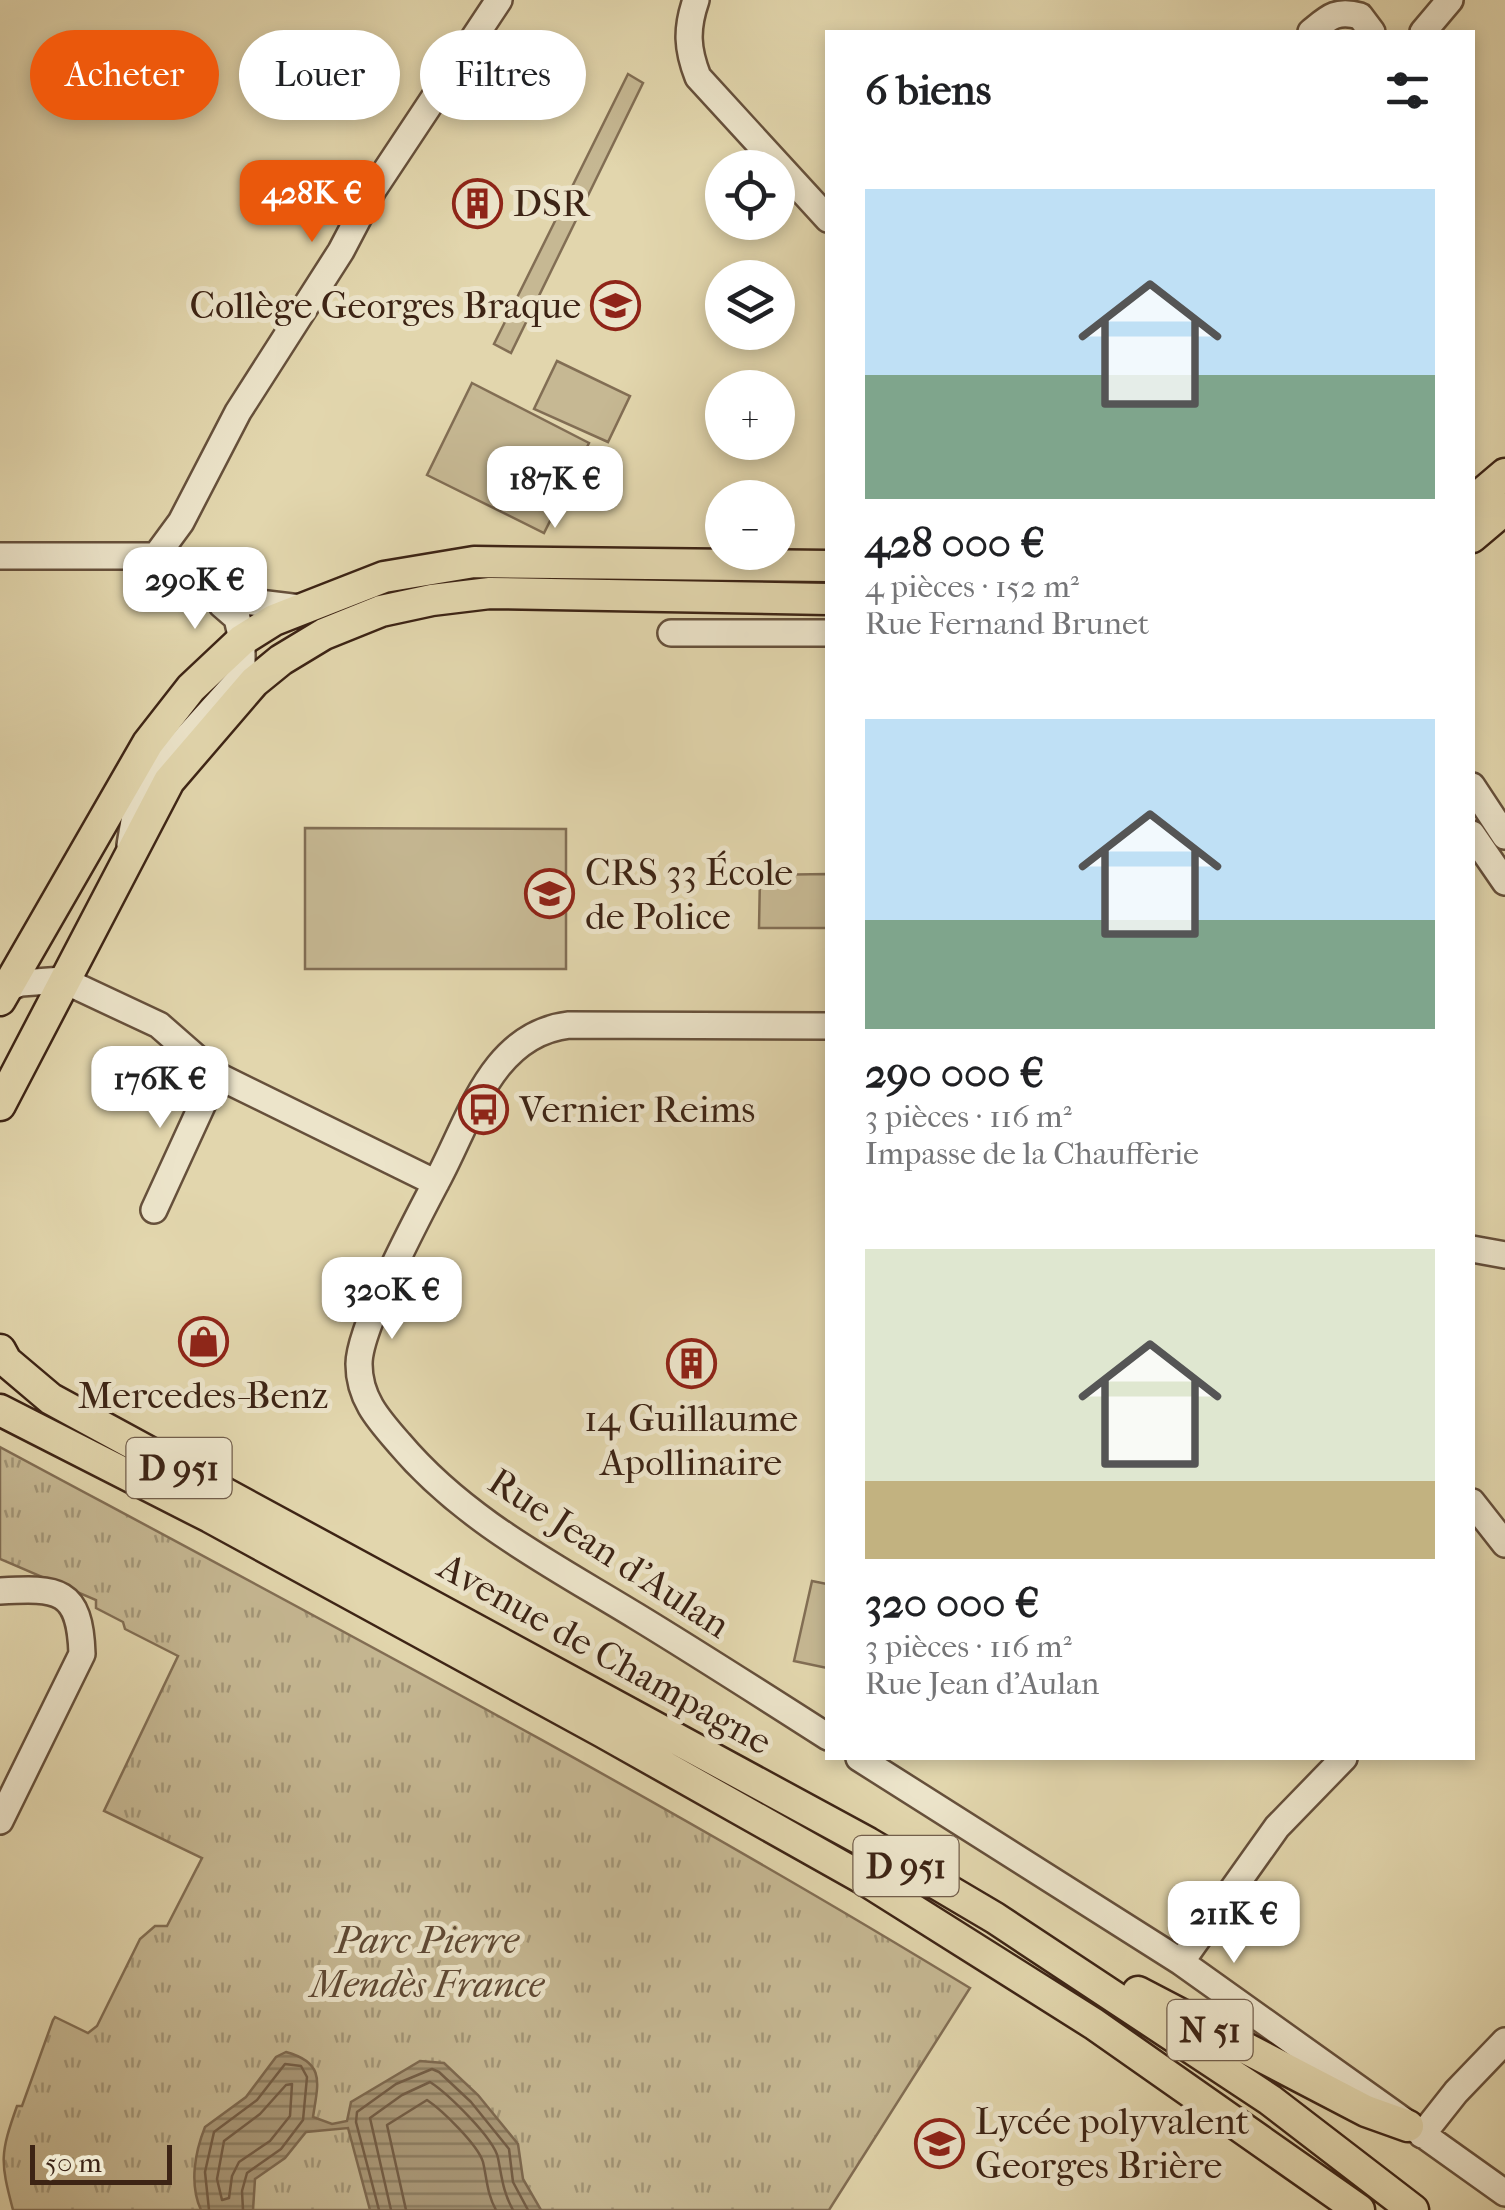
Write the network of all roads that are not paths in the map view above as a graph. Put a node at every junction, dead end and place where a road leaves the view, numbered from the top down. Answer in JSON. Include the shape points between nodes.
{"nodes":[{"id":1,"x":498,"y":0,"type":"edge"},
{"id":2,"x":696,"y":0,"type":"edge"},
{"id":3,"x":1450,"y":0,"type":"edge"},
{"id":4,"x":1313,"y":30,"type":"edge"},
{"id":5,"x":1370,"y":30,"type":"edge"},
{"id":6,"x":1425,"y":30,"type":"edge"},
{"id":7,"x":825,"y":216,"type":"edge"},
{"id":8,"x":1505,"y":474,"type":"edge"},
{"id":9,"x":1475,"y":499,"type":"edge"},
{"id":10,"x":1505,"y":509,"type":"edge"},
{"id":11,"x":1475,"y":534,"type":"edge"},
{"id":12,"x":0,"y":556,"type":"edge"},
{"id":13,"x":156,"y":556,"type":"junction"},
{"id":14,"x":825,"y":566,"type":"edge"},
{"id":15,"x":825,"y":599,"type":"edge"},
{"id":16,"x":222,"y":605,"type":"junction"},
{"id":17,"x":300,"y":608,"type":"junction"},
{"id":18,"x":671,"y":633,"type":"dead end"},
{"id":19,"x":825,"y":634,"type":"edge"},
{"id":20,"x":232,"y":649,"type":"junction"},
{"id":21,"x":1475,"y":791,"type":"edge"},
{"id":22,"x":1505,"y":836,"type":"edge"},
{"id":23,"x":1475,"y":839,"type":"edge"},
{"id":24,"x":128,"y":855,"type":"junction"},
{"id":25,"x":1503,"y":881,"type":"edge"},
{"id":26,"x":63,"y":980,"type":"junction"},
{"id":27,"x":3,"y":994,"type":"edge"},
{"id":28,"x":825,"y":1026,"type":"edge"},
{"id":29,"x":216,"y":1074,"type":"junction"},
{"id":30,"x":0,"y":1105,"type":"edge"},
{"id":31,"x":436,"y":1183,"type":"junction"},
{"id":32,"x":154,"y":1210,"type":"dead end"},
{"id":33,"x":1475,"y":1249,"type":"edge"},
{"id":34,"x":1505,"y":1254,"type":"edge"},
{"id":35,"x":0,"y":1350,"type":"edge"},
{"id":36,"x":0,"y":1410,"type":"edge"},
{"id":37,"x":1475,"y":1506,"type":"edge"},
{"id":38,"x":1505,"y":1544,"type":"edge"},
{"id":39,"x":0,"y":1591,"type":"edge"},
{"id":40,"x":825,"y":1735,"type":"edge"},
{"id":41,"x":861,"y":1760,"type":"edge"},
{"id":42,"x":1342,"y":1760,"type":"edge"},
{"id":43,"x":0,"y":1821,"type":"edge"},
{"id":44,"x":1014,"y":1931,"type":"junction"},
{"id":45,"x":1181,"y":1962,"type":"junction"},
{"id":46,"x":1505,"y":2041,"type":"edge"},
{"id":47,"x":1179,"y":2082,"type":"junction"},
{"id":48,"x":1415,"y":2130,"type":"junction"},
{"id":49,"x":1505,"y":2192,"type":"edge"},
{"id":50,"x":1340,"y":2210,"type":"edge"},
{"id":51,"x":1359,"y":2210,"type":"edge"},
{"id":52,"x":1413,"y":2210,"type":"edge"}],
"edges":[{"from":1,"to":13,"type":"street","via":[[373,190]]},
{"from":2,"to":7,"type":"street","via":[[687,32],[698,78]]},
{"from":3,"to":6,"type":"street"},
{"from":4,"to":5,"type":"street","via":[[1340,12],[1360,16]]},
{"from":8,"to":9,"type":"main road"},
{"from":10,"to":11,"type":"main road"},
{"from":12,"to":13,"type":"street"},
{"from":13,"to":16,"type":"street","via":[[202,573]]},
{"from":14,"to":17,"type":"main road","via":[[474,562],[384,577]]},
{"from":15,"to":24,"type":"main road","via":[[490,593],[381,611],[324,634],[254,682],[169,780]]},
{"from":16,"to":17,"type":"street"},
{"from":16,"to":20,"type":"street"},
{"from":17,"to":20,"type":"main road"},
{"from":18,"to":19,"type":"street"},
{"from":20,"to":24,"type":"street","via":[[242,676],[168,758],[136,809]]},
{"from":20,"to":27,"type":"main road","via":[[148,743]]},
{"from":21,"to":22,"type":"street"},
{"from":23,"to":25,"type":"street"},
{"from":24,"to":26,"type":"main road"},
{"from":26,"to":27,"type":"street","via":[[21,983]]},
{"from":26,"to":29,"type":"street","via":[[159,1025]]},
{"from":26,"to":30,"type":"main road"},
{"from":28,"to":31,"type":"street","name":"Rue Jean d'Aulan","via":[[550,1027],[525,1038],[498,1063]]},
{"from":29,"to":31,"type":"street"},
{"from":29,"to":32,"type":"street"},
{"from":31,"to":40,"type":"street","name":"Rue Jean d'Aulan","via":[[360,1352],[362,1390],[372,1411],[414,1462],[483,1523]]},
{"from":33,"to":34,"type":"street"},
{"from":35,"to":44,"type":"main road","name":"Avenue de Champagne","number":"D 951","via":[[51,1398],[868,1843]]},
{"from":36,"to":47,"type":"main road","name":"Avenue de Champagne","number":"D 951","via":[[210,1517],[864,1879]]},
{"from":37,"to":38,"type":"street"},
{"from":39,"to":43,"type":"street","via":[[46,1589],[63,1598],[76,1610],[82,1654]]},
{"from":41,"to":45,"type":"street"},
{"from":42,"to":45,"type":"street","via":[[1277,1827]]},
{"from":44,"to":48,"type":"main road","number":"N 51","via":[[1072,1954]]},
{"from":44,"to":52,"type":"main road","name":"Avenue de Champagne","number":"D 951","via":[[1270,2100]]},
{"from":45,"to":48,"type":"street"},
{"from":46,"to":48,"type":"street"},
{"from":47,"to":50,"type":"main road","number":"N 51"},
{"from":47,"to":51,"type":"main road","name":"Avenue de Champagne","number":"D 951"},
{"from":48,"to":49,"type":"street"}]}
